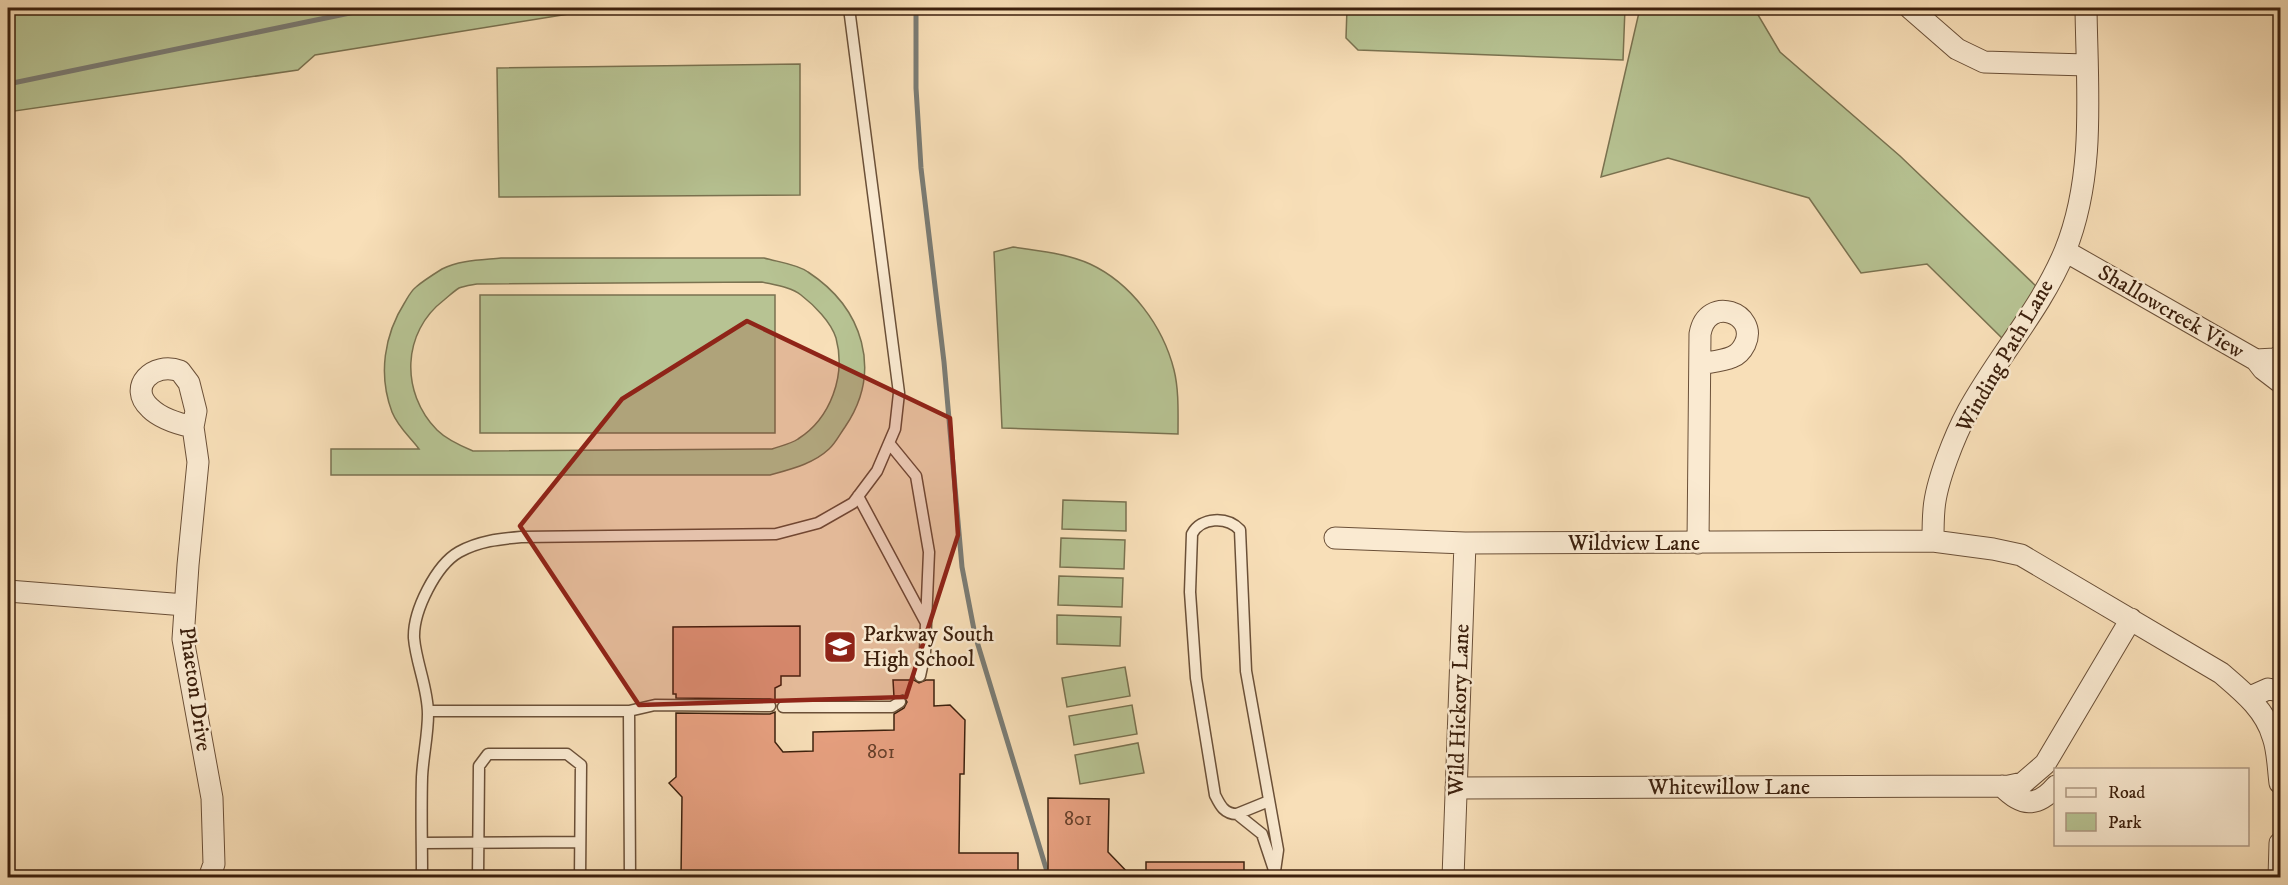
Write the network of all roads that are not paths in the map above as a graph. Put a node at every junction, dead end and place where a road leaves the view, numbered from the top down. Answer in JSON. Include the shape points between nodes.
{"nodes":[{"id":1,"x":849,"y":8,"type":"edge"},
{"id":2,"x":1910,"y":8,"type":"edge"},
{"id":3,"x":2086,"y":8,"type":"edge"},
{"id":4,"x":2087,"y":65,"type":"junction"},
{"id":5,"x":2065,"y":251,"type":"junction"},
{"id":6,"x":2280,"y":356,"type":"edge"},
{"id":7,"x":2256,"y":360,"type":"junction"},
{"id":8,"x":1700,"y":364,"type":"dead end"},
{"id":9,"x":2280,"y":382,"type":"edge"},
{"id":10,"x":194,"y":428,"type":"dead end"},
{"id":11,"x":889,"y":443,"type":"junction"},
{"id":12,"x":858,"y":496,"type":"junction"},
{"id":13,"x":1335,"y":538,"type":"dead end"},
{"id":14,"x":1933,"y":541,"type":"junction"},
{"id":15,"x":1465,"y":543,"type":"junction"},
{"id":16,"x":1698,"y":543,"type":"junction"},
{"id":17,"x":8,"y":591,"type":"edge"},
{"id":18,"x":185,"y":605,"type":"junction"},
{"id":19,"x":2131,"y":619,"type":"junction"},
{"id":20,"x":926,"y":623,"type":"junction"},
{"id":21,"x":920,"y":676,"type":"dead end"},
{"id":22,"x":2280,"y":691,"type":"edge"},
{"id":23,"x":2250,"y":697,"type":"junction"},
{"id":24,"x":900,"y":702,"type":"dead end"},
{"id":25,"x":770,"y":706,"type":"dead end"},
{"id":26,"x":783,"y":707,"type":"dead end"},
{"id":27,"x":428,"y":711,"type":"junction"},
{"id":28,"x":629,"y":711,"type":"junction"},
{"id":29,"x":2277,"y":734,"type":"edge"},
{"id":30,"x":2056,"y":760,"type":"edge"},
{"id":31,"x":2280,"y":783,"type":"edge"},
{"id":32,"x":2002,"y":786,"type":"junction"},
{"id":33,"x":2054,"y":787,"type":"edge"},
{"id":34,"x":1456,"y":788,"type":"junction"},
{"id":35,"x":1269,"y":801,"type":"junction"},
{"id":36,"x":1237,"y":814,"type":"junction"},
{"id":37,"x":580,"y":842,"type":"junction"},
{"id":38,"x":422,"y":843,"type":"junction"},
{"id":39,"x":477,"y":843,"type":"junction"},
{"id":40,"x":2280,"y":843,"type":"edge"},
{"id":41,"x":1274,"y":874,"type":"edge"},
{"id":42,"x":210,"y":878,"type":"edge"},
{"id":43,"x":422,"y":878,"type":"edge"},
{"id":44,"x":477,"y":878,"type":"edge"},
{"id":45,"x":580,"y":878,"type":"edge"},
{"id":46,"x":630,"y":878,"type":"edge"},
{"id":47,"x":1453,"y":878,"type":"edge"},
{"id":48,"x":2279,"y":878,"type":"edge"}],
"edges":[{"from":1,"to":11,"type":"lane","via":[[899,393],[895,429]]},
{"from":2,"to":4,"type":"street","via":[[1957,49],[1984,62]]},
{"from":3,"to":4,"type":"street","name":"Winding Path Lane"},
{"from":4,"to":5,"type":"street","name":"Winding Path Lane","via":[[2086,165]]},
{"from":5,"to":7,"type":"street","name":"Shallowcreek View"},
{"from":5,"to":14,"type":"street","name":"Winding Path Lane","via":[[2046,290],[1967,412],[1942,473],[1934,508]]},
{"from":6,"to":7,"type":"street","name":"Shallowcreek View"},
{"from":7,"to":9,"type":"street"},
{"from":8,"to":16,"type":"street"},
{"from":10,"to":18,"type":"street","name":"Phaeton Drive","via":[[198,462]]},
{"from":11,"to":12,"type":"lane","via":[[877,471]]},
{"from":11,"to":20,"type":"lane","via":[[916,476],[928,552]]},
{"from":12,"to":20,"type":"lane"},
{"from":12,"to":27,"type":"lane","via":[[853,503],[818,523],[776,534],[521,537],[485,540],[458,552],[438,572],[422,600],[414,636]]},
{"from":13,"to":15,"type":"street","name":"Wildview Lane"},
{"from":14,"to":16,"type":"street","name":"Wildview Lane"},
{"from":14,"to":19,"type":"street","via":[[2021,555]]},
{"from":15,"to":16,"type":"street","name":"Wildview Lane"},
{"from":15,"to":34,"type":"street","name":"Wild Hickory Lane"},
{"from":17,"to":18,"type":"street"},
{"from":18,"to":42,"type":"street","name":"Phaeton Drive","via":[[183,639],[212,798],[214,864]]},
{"from":19,"to":23,"type":"street","via":[[2221,673]]},
{"from":19,"to":30,"type":"street","name":"Whitewillow Lane"},
{"from":20,"to":21,"type":"lane"},
{"from":22,"to":23,"type":"street","via":[[2268,689]]},
{"from":23,"to":29,"type":"street"},
{"from":24,"to":26,"type":"lane","via":[[892,707]]},
{"from":25,"to":28,"type":"lane","via":[[655,705]]},
{"from":27,"to":28,"type":"lane"},
{"from":27,"to":38,"type":"lane","via":[[422,775]]},
{"from":28,"to":46,"type":"lane"},
{"from":29,"to":31,"type":"street"},
{"from":30,"to":32,"type":"street","name":"Whitewillow Lane","via":[[2022,783]]},
{"from":32,"to":33,"type":"street","via":[[2014,799],[2034,802]]},
{"from":32,"to":34,"type":"street","name":"Whitewillow Lane"},
{"from":34,"to":47,"type":"street","name":"Wild Hickory Lane"},
{"from":35,"to":36,"type":"lane"},
{"from":35,"to":36,"type":"lane","via":[[1246,671],[1240,531],[1235,525],[1215,520],[1203,522],[1192,534],[1190,592],[1196,678],[1215,795],[1222,808]]},
{"from":35,"to":41,"type":"lane","via":[[1278,850]]},
{"from":36,"to":41,"type":"lane","via":[[1262,834]]},
{"from":37,"to":39,"type":"lane"},
{"from":37,"to":39,"type":"lane","via":[[581,765],[567,754],[488,754],[479,766]]},
{"from":37,"to":45,"type":"lane"},
{"from":38,"to":39,"type":"lane"},
{"from":38,"to":43,"type":"lane"},
{"from":39,"to":44,"type":"lane"},
{"from":40,"to":48,"type":"street"}]}
